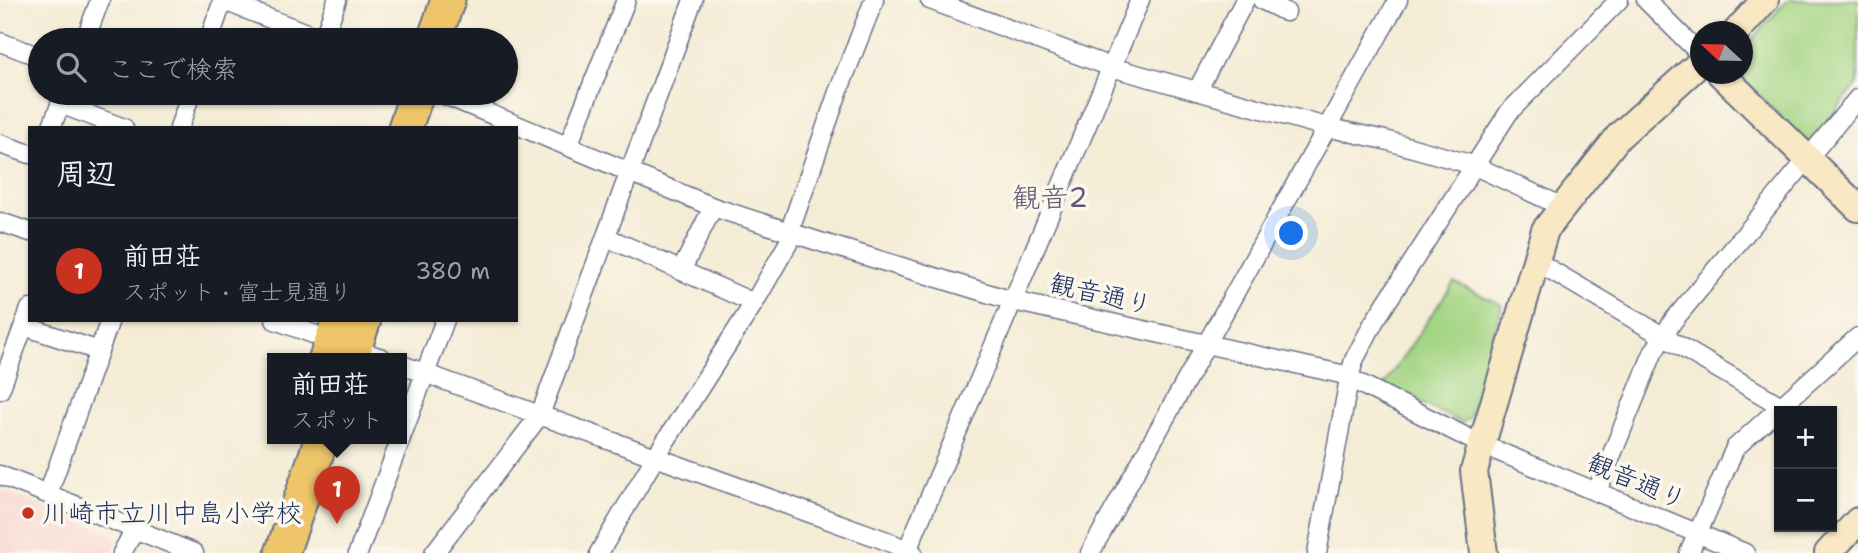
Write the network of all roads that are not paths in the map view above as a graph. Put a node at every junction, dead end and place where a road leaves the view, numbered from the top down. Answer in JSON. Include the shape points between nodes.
{"nodes":[{"id":1,"x":100,"y":0,"type":"edge"},
{"id":2,"x":222,"y":0,"type":"edge"},
{"id":3,"x":337,"y":0,"type":"edge"},
{"id":4,"x":448,"y":0,"type":"edge"},
{"id":5,"x":469,"y":0,"type":"edge"},
{"id":6,"x":626,"y":0,"type":"edge"},
{"id":7,"x":692,"y":0,"type":"edge"},
{"id":8,"x":874,"y":0,"type":"edge"},
{"id":9,"x":930,"y":0,"type":"edge"},
{"id":10,"x":1140,"y":0,"type":"edge"},
{"id":11,"x":1245,"y":0,"type":"edge"},
{"id":12,"x":1262,"y":0,"type":"edge"},
{"id":13,"x":1398,"y":0,"type":"edge"},
{"id":14,"x":1619,"y":0,"type":"edge"},
{"id":15,"x":1646,"y":0,"type":"edge"},
{"id":16,"x":1765,"y":0,"type":"edge"},
{"id":17,"x":1286,"y":12,"type":"dead end"},
{"id":18,"x":1745,"y":21,"type":"edge"},
{"id":19,"x":90,"y":28,"type":"edge"},
{"id":20,"x":213,"y":28,"type":"edge"},
{"id":21,"x":293,"y":28,"type":"edge"},
{"id":22,"x":328,"y":28,"type":"edge"},
{"id":23,"x":438,"y":28,"type":"edge"},
{"id":24,"x":459,"y":28,"type":"edge"},
{"id":25,"x":0,"y":42,"type":"edge"},
{"id":26,"x":1690,"y":44,"type":"edge"},
{"id":27,"x":28,"y":52,"type":"edge"},
{"id":28,"x":1111,"y":67,"type":"junction"},
{"id":29,"x":1690,"y":72,"type":"edge"},
{"id":30,"x":1731,"y":84,"type":"edge"},
{"id":31,"x":1197,"y":91,"type":"junction"},
{"id":32,"x":1858,"y":98,"type":"edge"},
{"id":33,"x":59,"y":105,"type":"edge"},
{"id":34,"x":76,"y":105,"type":"edge"},
{"id":35,"x":187,"y":105,"type":"edge"},
{"id":36,"x":413,"y":105,"type":"edge"},
{"id":37,"x":435,"y":105,"type":"edge"},
{"id":38,"x":467,"y":105,"type":"edge"},
{"id":39,"x":52,"y":126,"type":"edge"},
{"id":40,"x":120,"y":126,"type":"edge"},
{"id":41,"x":180,"y":126,"type":"edge"},
{"id":42,"x":406,"y":126,"type":"edge"},
{"id":43,"x":429,"y":126,"type":"edge"},
{"id":44,"x":515,"y":126,"type":"edge"},
{"id":45,"x":518,"y":127,"type":"edge"},
{"id":46,"x":1326,"y":127,"type":"junction"},
{"id":47,"x":0,"y":144,"type":"edge"},
{"id":48,"x":568,"y":146,"type":"junction"},
{"id":49,"x":28,"y":153,"type":"edge"},
{"id":50,"x":1807,"y":159,"type":"junction"},
{"id":51,"x":1473,"y":165,"type":"junction"},
{"id":52,"x":631,"y":172,"type":"junction"},
{"id":53,"x":713,"y":207,"type":"junction"},
{"id":54,"x":1563,"y":207,"type":"junction"},
{"id":55,"x":1858,"y":208,"type":"edge"},
{"id":56,"x":0,"y":222,"type":"edge"},
{"id":57,"x":790,"y":230,"type":"junction"},
{"id":58,"x":28,"y":231,"type":"edge"},
{"id":59,"x":606,"y":237,"type":"junction"},
{"id":60,"x":1534,"y":260,"type":"junction"},
{"id":61,"x":681,"y":271,"type":"junction"},
{"id":62,"x":1013,"y":301,"type":"junction"},
{"id":63,"x":754,"y":303,"type":"junction"},
{"id":64,"x":27,"y":317,"type":"edge"},
{"id":65,"x":38,"y":322,"type":"edge"},
{"id":66,"x":109,"y":322,"type":"edge"},
{"id":67,"x":282,"y":322,"type":"edge"},
{"id":68,"x":444,"y":322,"type":"edge"},
{"id":69,"x":1665,"y":336,"type":"junction"},
{"id":70,"x":1858,"y":337,"type":"edge"},
{"id":71,"x":350,"y":343,"type":"edge"},
{"id":72,"x":1206,"y":344,"type":"junction"},
{"id":73,"x":99,"y":351,"type":"junction"},
{"id":74,"x":407,"y":367,"type":"edge"},
{"id":75,"x":425,"y":373,"type":"junction"},
{"id":76,"x":1349,"y":379,"type":"junction"},
{"id":77,"x":0,"y":390,"type":"edge"},
{"id":78,"x":1781,"y":406,"type":"joint"},
{"id":79,"x":1774,"y":412,"type":"edge"},
{"id":80,"x":540,"y":415,"type":"junction"},
{"id":81,"x":407,"y":421,"type":"edge"},
{"id":82,"x":297,"y":444,"type":"edge"},
{"id":83,"x":321,"y":444,"type":"edge"},
{"id":84,"x":398,"y":444,"type":"edge"},
{"id":85,"x":1480,"y":444,"type":"junction"},
{"id":86,"x":656,"y":456,"type":"junction"},
{"id":87,"x":0,"y":475,"type":"edge"},
{"id":88,"x":1597,"y":491,"type":"junction"},
{"id":89,"x":48,"y":494,"type":"junction"},
{"id":90,"x":1858,"y":521,"type":"edge"},
{"id":91,"x":135,"y":529,"type":"junction"},
{"id":92,"x":1697,"y":534,"type":"junction"},
{"id":93,"x":909,"y":552,"type":"edge"},
{"id":94,"x":122,"y":553,"type":"edge"},
{"id":95,"x":194,"y":553,"type":"edge"},
{"id":96,"x":259,"y":553,"type":"edge"},
{"id":97,"x":282,"y":553,"type":"edge"},
{"id":98,"x":358,"y":553,"type":"edge"},
{"id":99,"x":434,"y":553,"type":"edge"},
{"id":100,"x":599,"y":553,"type":"edge"},
{"id":101,"x":1090,"y":553,"type":"edge"},
{"id":102,"x":1317,"y":553,"type":"edge"},
{"id":103,"x":1484,"y":553,"type":"edge"},
{"id":104,"x":1689,"y":553,"type":"edge"},
{"id":105,"x":1745,"y":553,"type":"edge"},
{"id":106,"x":1828,"y":553,"type":"edge"}],
"edges":[{"from":1,"to":19,"type":"street"},
{"from":2,"to":20,"type":"street"},
{"from":2,"to":21,"type":"street"},
{"from":3,"to":22,"type":"street"},
{"from":4,"to":23,"type":"highway"},
{"from":5,"to":24,"type":"highway"},
{"from":6,"to":48,"type":"street"},
{"from":7,"to":52,"type":"street"},
{"from":8,"to":57,"type":"street"},
{"from":9,"to":28,"type":"street"},
{"from":10,"to":28,"type":"street"},
{"from":11,"to":31,"type":"street"},
{"from":12,"to":17,"type":"street"},
{"from":13,"to":46,"type":"street"},
{"from":14,"to":51,"type":"street","via":[[1509,112]]},
{"from":15,"to":26,"type":"street"},
{"from":16,"to":18,"type":"street"},
{"from":25,"to":27,"type":"street"},
{"from":28,"to":31,"type":"street"},
{"from":28,"to":62,"type":"street"},
{"from":29,"to":54,"type":"street","via":[[1619,136]]},
{"from":30,"to":50,"type":"street"},
{"from":31,"to":46,"type":"street"},
{"from":32,"to":50,"type":"street"},
{"from":33,"to":39,"type":"street"},
{"from":34,"to":40,"type":"street"},
{"from":35,"to":41,"type":"street"},
{"from":36,"to":42,"type":"highway"},
{"from":37,"to":43,"type":"highway"},
{"from":38,"to":44,"type":"street","name":"観音通り"},
{"from":45,"to":48,"type":"street","name":"観音通り"},
{"from":46,"to":51,"type":"street"},
{"from":46,"to":72,"type":"street"},
{"from":47,"to":49,"type":"street"},
{"from":48,"to":52,"type":"street","name":"観音通り"},
{"from":50,"to":55,"type":"street"},
{"from":50,"to":69,"type":"street"},
{"from":51,"to":54,"type":"street"},
{"from":51,"to":76,"type":"street","via":[[1374,322]]},
{"from":52,"to":53,"type":"street","name":"観音通り"},
{"from":52,"to":59,"type":"street"},
{"from":53,"to":57,"type":"street","name":"観音通り"},
{"from":53,"to":61,"type":"street"},
{"from":54,"to":60,"type":"street","via":[[1545,230]]},
{"from":56,"to":58,"type":"street"},
{"from":57,"to":62,"type":"street","name":"観音通り"},
{"from":57,"to":63,"type":"street","via":[[790,240]]},
{"from":59,"to":61,"type":"street"},
{"from":59,"to":80,"type":"street"},
{"from":60,"to":69,"type":"street"},
{"from":60,"to":85,"type":"street"},
{"from":61,"to":63,"type":"street"},
{"from":62,"to":72,"type":"street","name":"観音通り"},
{"from":62,"to":93,"type":"street"},
{"from":63,"to":86,"type":"street"},
{"from":64,"to":77,"type":"street"},
{"from":65,"to":73,"type":"street"},
{"from":66,"to":73,"type":"street"},
{"from":67,"to":71,"type":"street"},
{"from":68,"to":75,"type":"street"},
{"from":69,"to":78,"type":"street"},
{"from":69,"to":88,"type":"street","via":[[1653,353]]},
{"from":70,"to":78,"type":"street"},
{"from":72,"to":76,"type":"street","name":"観音通り"},
{"from":72,"to":101,"type":"street"},
{"from":73,"to":89,"type":"street"},
{"from":74,"to":75,"type":"street"},
{"from":75,"to":80,"type":"street"},
{"from":75,"to":81,"type":"street"},
{"from":76,"to":85,"type":"street","name":"観音通り"},
{"from":76,"to":102,"type":"street"},
{"from":79,"to":92,"type":"street","via":[[1735,448]]},
{"from":80,"to":86,"type":"street"},
{"from":80,"to":99,"type":"street"},
{"from":82,"to":96,"type":"highway"},
{"from":83,"to":97,"type":"highway"},
{"from":84,"to":98,"type":"street"},
{"from":85,"to":88,"type":"street","name":"観音通り"},
{"from":85,"to":103,"type":"street","via":[[1474,471]]},
{"from":86,"to":93,"type":"street"},
{"from":86,"to":100,"type":"street"},
{"from":87,"to":89,"type":"street"},
{"from":88,"to":92,"type":"street","name":"観音通り"},
{"from":89,"to":91,"type":"street"},
{"from":90,"to":106,"type":"street"},
{"from":91,"to":94,"type":"street"},
{"from":91,"to":95,"type":"street"},
{"from":92,"to":104,"type":"street"},
{"from":92,"to":105,"type":"street","name":"観音通り"}]}
